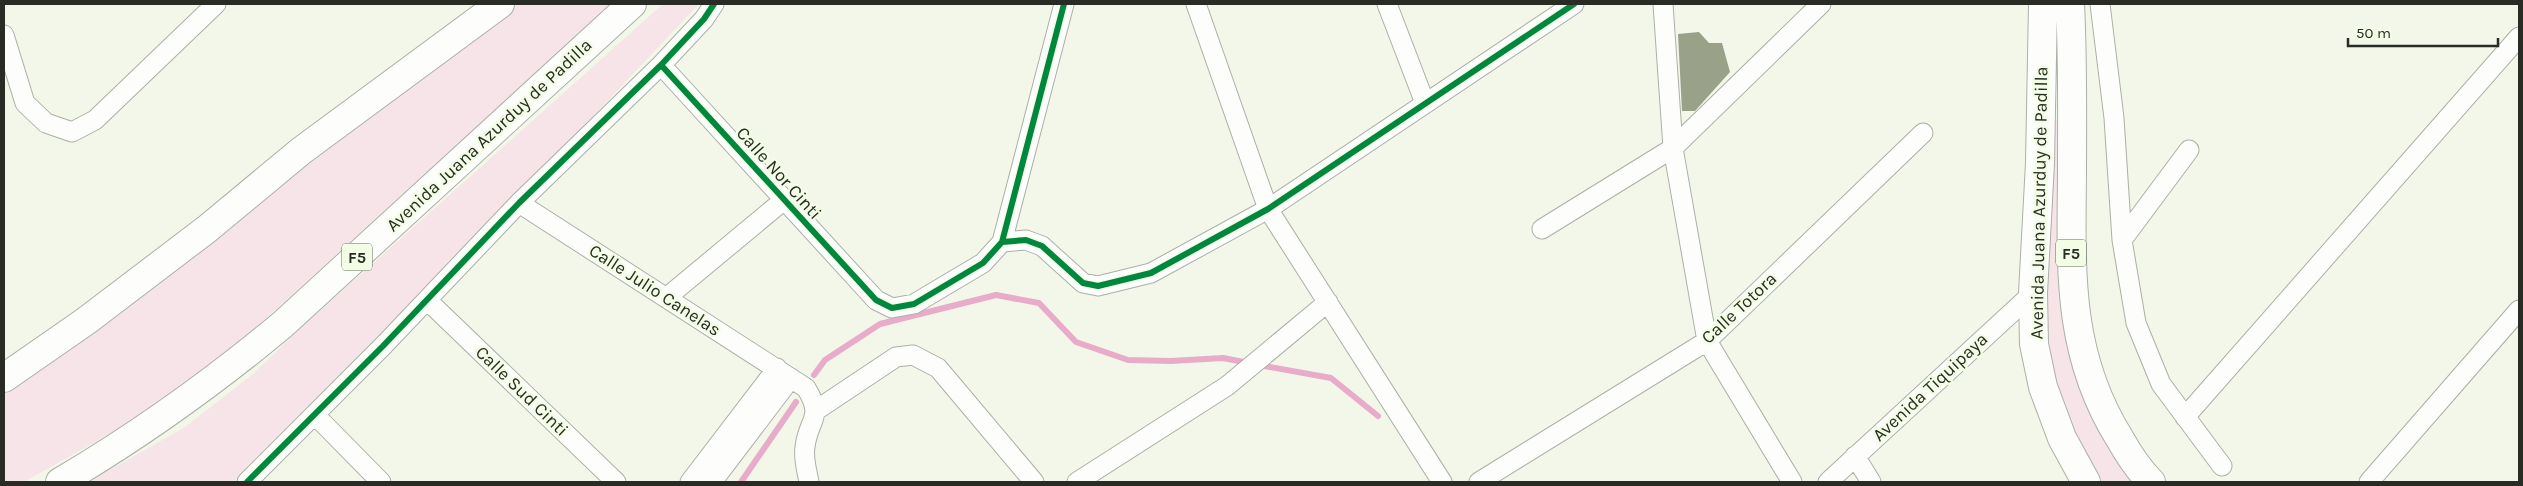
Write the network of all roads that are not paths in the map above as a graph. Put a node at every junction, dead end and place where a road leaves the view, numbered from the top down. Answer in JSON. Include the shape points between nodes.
{"nodes":[{"id":1,"x":216,"y":4,"type":"edge"},
{"id":2,"x":500,"y":4,"type":"edge"},
{"id":3,"x":632,"y":4,"type":"edge"},
{"id":4,"x":714,"y":4,"type":"edge"},
{"id":5,"x":1064,"y":4,"type":"edge"},
{"id":6,"x":1196,"y":4,"type":"edge"},
{"id":7,"x":1387,"y":4,"type":"edge"},
{"id":8,"x":1574,"y":4,"type":"edge"},
{"id":9,"x":1663,"y":4,"type":"edge"},
{"id":10,"x":1821,"y":4,"type":"edge"},
{"id":11,"x":2043,"y":4,"type":"edge"},
{"id":12,"x":2070,"y":4,"type":"edge"},
{"id":13,"x":2100,"y":4,"type":"edge"},
{"id":14,"x":4,"y":36,"type":"edge"},
{"id":15,"x":2519,"y":37,"type":"edge"},
{"id":16,"x":661,"y":65,"type":"junction"},
{"id":17,"x":1425,"y":103,"type":"junction"},
{"id":18,"x":1923,"y":133,"type":"dead end"},
{"id":19,"x":1673,"y":148,"type":"junction"},
{"id":20,"x":2189,"y":150,"type":"dead end"},
{"id":21,"x":784,"y":200,"type":"junction"},
{"id":22,"x":519,"y":202,"type":"junction"},
{"id":23,"x":1268,"y":209,"type":"junction"},
{"id":24,"x":1542,"y":229,"type":"dead end"},
{"id":25,"x":2122,"y":240,"type":"junction"},
{"id":26,"x":1002,"y":242,"type":"junction"},
{"id":27,"x":2033,"y":293,"type":"junction"},
{"id":28,"x":666,"y":298,"type":"junction"},
{"id":29,"x":427,"y":300,"type":"junction"},
{"id":30,"x":1328,"y":302,"type":"junction"},
{"id":31,"x":2519,"y":310,"type":"edge"},
{"id":32,"x":1706,"y":341,"type":"junction"},
{"id":33,"x":784,"y":373,"type":"junction"},
{"id":34,"x":4,"y":378,"type":"edge"},
{"id":35,"x":815,"y":411,"type":"junction"},
{"id":36,"x":315,"y":415,"type":"junction"},
{"id":37,"x":2185,"y":417,"type":"junction"},
{"id":38,"x":1855,"y":456,"type":"junction"},
{"id":39,"x":2222,"y":466,"type":"dead end"},
{"id":40,"x":60,"y":482,"type":"edge"},
{"id":41,"x":247,"y":482,"type":"edge"},
{"id":42,"x":381,"y":482,"type":"edge"},
{"id":43,"x":616,"y":482,"type":"edge"},
{"id":44,"x":690,"y":482,"type":"edge"},
{"id":45,"x":712,"y":482,"type":"edge"},
{"id":46,"x":809,"y":482,"type":"edge"},
{"id":47,"x":1034,"y":482,"type":"edge"},
{"id":48,"x":1077,"y":482,"type":"edge"},
{"id":49,"x":1442,"y":482,"type":"edge"},
{"id":50,"x":1479,"y":482,"type":"edge"},
{"id":51,"x":1792,"y":482,"type":"edge"},
{"id":52,"x":1828,"y":482,"type":"edge"},
{"id":53,"x":1871,"y":482,"type":"edge"},
{"id":54,"x":2086,"y":482,"type":"edge"},
{"id":55,"x":2151,"y":482,"type":"edge"},
{"id":56,"x":2368,"y":482,"type":"edge"}],
"edges":[{"from":1,"to":14,"type":"street","via":[[95,120],[72,132],[46,123],[25,103]]},
{"from":2,"to":34,"type":"highway","via":[[301,151],[207,229],[86,321]]},
{"from":3,"to":40,"type":"highway","name":"Avenida Juana Azurduy de Padilla","number":"F5","via":[[282,325],[223,375],[113,451]]},
{"from":4,"to":16,"type":"street"},
{"from":5,"to":26,"type":"street"},
{"from":6,"to":23,"type":"street"},
{"from":7,"to":17,"type":"street"},
{"from":8,"to":17,"type":"street"},
{"from":9,"to":19,"type":"street"},
{"from":10,"to":19,"type":"street"},
{"from":11,"to":27,"type":"highway","name":"Avenida Juana Azurduy de Padilla","number":"F5","via":[[2040,163]]},
{"from":12,"to":55,"type":"highway","name":"Avenida Juana Azurduy de Padilla","number":"F5","via":[[2073,56],[2071,274],[2077,329],[2086,370],[2097,398],[2131,457]]},
{"from":13,"to":25,"type":"street","via":[[2114,118]]},
{"from":15,"to":37,"type":"street"},
{"from":16,"to":21,"type":"street","name":"Calle Nor Cinti"},
{"from":16,"to":22,"type":"street"},
{"from":17,"to":23,"type":"street"},
{"from":18,"to":32,"type":"street","name":"Calle Totora"},
{"from":19,"to":24,"type":"street"},
{"from":19,"to":32,"type":"street"},
{"from":20,"to":25,"type":"street"},
{"from":21,"to":26,"type":"street","name":"Calle Nor Cinti","via":[[876,300],[892,308],[914,304],[983,263]]},
{"from":21,"to":28,"type":"street"},
{"from":22,"to":28,"type":"street","name":"Calle Julio Canelas"},
{"from":22,"to":29,"type":"street"},
{"from":23,"to":26,"type":"street","via":[[1151,273],[1098,286],[1083,283],[1042,246],[1026,240]]},
{"from":23,"to":30,"type":"street"},
{"from":25,"to":37,"type":"street","via":[[2136,322],[2161,384]]},
{"from":27,"to":38,"type":"street","name":"Avenida Tiquipaya"},
{"from":27,"to":54,"type":"highway","name":"Avenida Juana Azurduy de Padilla","number":"F5","via":[[2034,344],[2043,387],[2062,438]]},
{"from":28,"to":33,"type":"street","name":"Calle Julio Canelas"},
{"from":29,"to":36,"type":"street"},
{"from":29,"to":43,"type":"street","name":"Calle Sud Cinti"},
{"from":30,"to":48,"type":"street","via":[[1227,386]]},
{"from":30,"to":49,"type":"street"},
{"from":31,"to":56,"type":"street"},
{"from":32,"to":50,"type":"street","name":"Calle Totora"},
{"from":32,"to":51,"type":"street"},
{"from":33,"to":35,"type":"street","name":"Calle Julio Canelas","via":[[806,388],[816,404]]},
{"from":33,"to":44,"type":"street"},
{"from":33,"to":45,"type":"street"},
{"from":35,"to":46,"type":"street","via":[[805,447]]},
{"from":35,"to":47,"type":"street","via":[[896,357],[913,355],[938,368]]},
{"from":36,"to":41,"type":"street"},
{"from":36,"to":42,"type":"street"},
{"from":37,"to":39,"type":"street"},
{"from":38,"to":52,"type":"street","name":"Avenida Tiquipaya"},
{"from":38,"to":53,"type":"street"}]}
